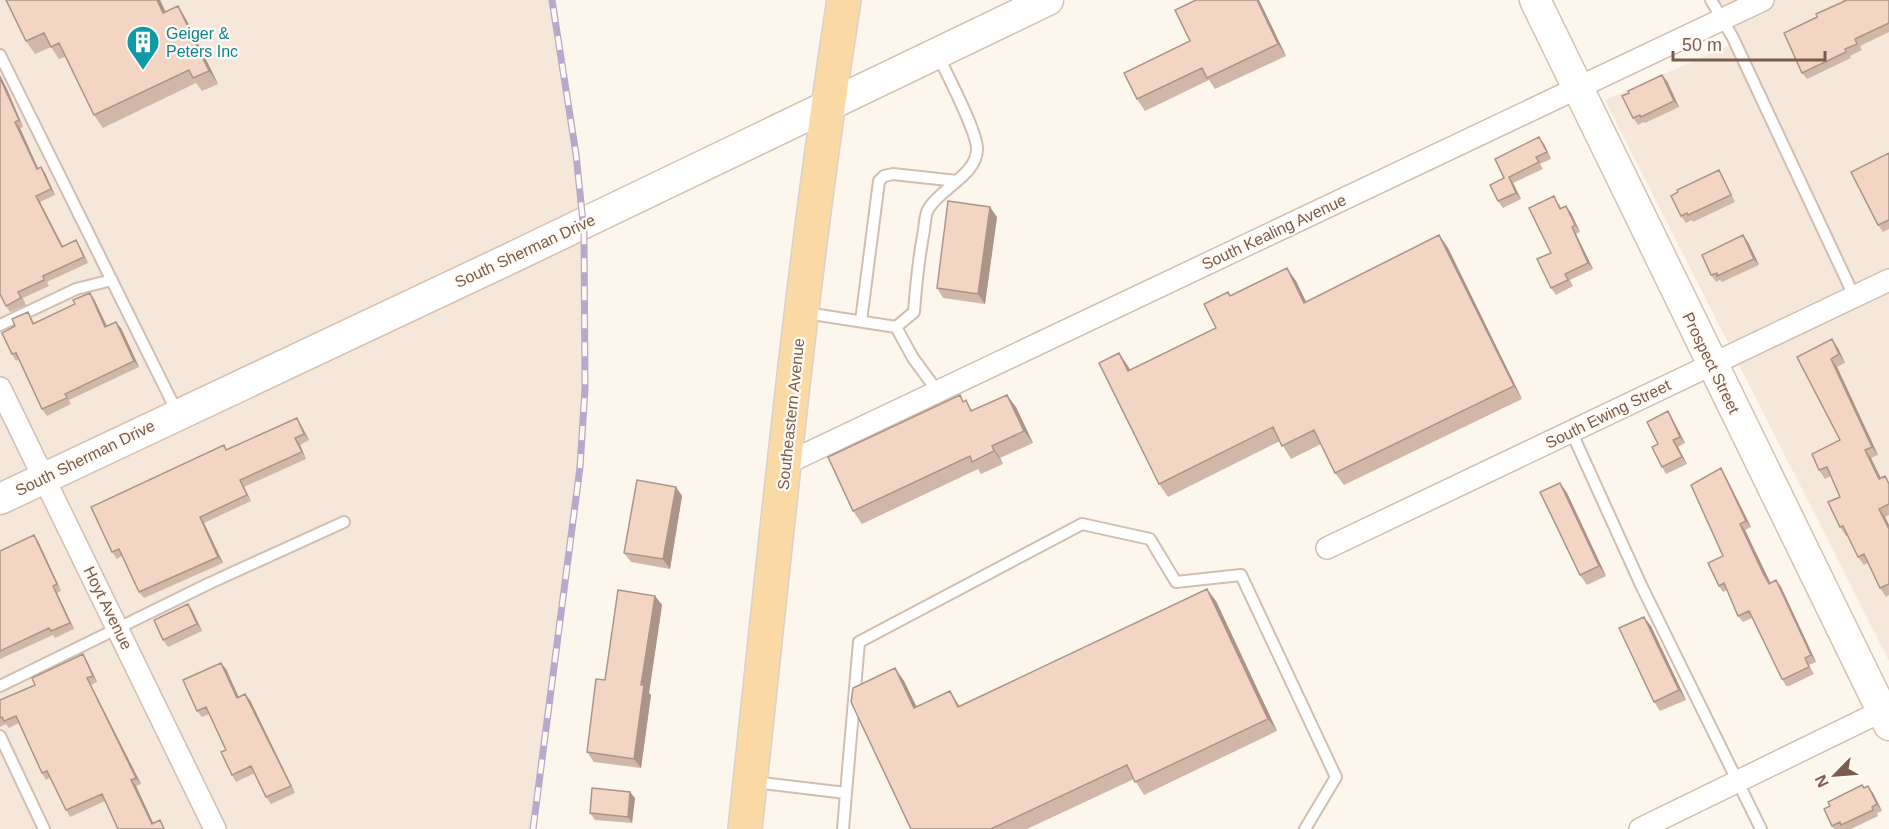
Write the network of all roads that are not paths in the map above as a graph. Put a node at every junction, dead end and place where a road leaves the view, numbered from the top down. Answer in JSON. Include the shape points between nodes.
{"nodes":[{"id":1,"x":844,"y":0,"type":"edge"},
{"id":2,"x":1048,"y":0,"type":"edge"},
{"id":3,"x":1536,"y":0,"type":"edge"},
{"id":4,"x":1711,"y":0,"type":"edge"},
{"id":5,"x":1763,"y":0,"type":"edge"},
{"id":6,"x":1723,"y":19,"type":"junction"},
{"id":7,"x":937,"y":53,"type":"junction"},
{"id":8,"x":0,"y":55,"type":"edge"},
{"id":9,"x":1578,"y":88,"type":"junction"},
{"id":10,"x":828,"y":106,"type":"junction"},
{"id":11,"x":957,"y":181,"type":"junction"},
{"id":12,"x":112,"y":280,"type":"junction"},
{"id":13,"x":1889,"y":280,"type":"edge"},
{"id":14,"x":1854,"y":296,"type":"junction"},
{"id":15,"x":802,"y":313,"type":"junction"},
{"id":16,"x":861,"y":321,"type":"junction"},
{"id":17,"x":0,"y":325,"type":"edge"},
{"id":18,"x":896,"y":327,"type":"junction"},
{"id":19,"x":1711,"y":364,"type":"junction"},
{"id":20,"x":0,"y":388,"type":"edge"},
{"id":21,"x":938,"y":392,"type":"junction"},
{"id":22,"x":178,"y":414,"type":"junction"},
{"id":23,"x":1571,"y":431,"type":"junction"},
{"id":24,"x":785,"y":464,"type":"junction"},
{"id":25,"x":44,"y":478,"type":"junction"},
{"id":26,"x":0,"y":499,"type":"edge"},
{"id":27,"x":344,"y":522,"type":"dead end"},
{"id":28,"x":1326,"y":548,"type":"dead end"},
{"id":29,"x":117,"y":628,"type":"junction"},
{"id":30,"x":0,"y":686,"type":"edge"},
{"id":31,"x":1886,"y":718,"type":"edge"},
{"id":32,"x":0,"y":736,"type":"edge"},
{"id":33,"x":750,"y":781,"type":"junction"},
{"id":34,"x":1738,"y":781,"type":"junction"},
{"id":35,"x":846,"y":793,"type":"junction"},
{"id":36,"x":44,"y":829,"type":"edge"},
{"id":37,"x":215,"y":829,"type":"edge"},
{"id":38,"x":745,"y":829,"type":"edge"},
{"id":39,"x":843,"y":829,"type":"edge"},
{"id":40,"x":1305,"y":829,"type":"edge"},
{"id":41,"x":1640,"y":829,"type":"edge"},
{"id":42,"x":1761,"y":829,"type":"edge"}],
"edges":[{"from":1,"to":10,"type":"main road","name":"Southeastern Avenue"},
{"from":2,"to":7,"type":"main road","name":"South Sherman Drive"},
{"from":3,"to":9,"type":"main road","name":"Prospect Street"},
{"from":4,"to":6,"type":"lane"},
{"from":5,"to":6,"type":"street","name":"South Kealing Avenue"},
{"from":6,"to":9,"type":"street","name":"South Kealing Avenue"},
{"from":6,"to":14,"type":"lane"},
{"from":7,"to":10,"type":"main road","name":"South Sherman Drive"},
{"from":7,"to":11,"type":"lane","via":[[977,150],[970,167]]},
{"from":8,"to":12,"type":"lane"},
{"from":9,"to":19,"type":"main road","name":"Prospect Street"},
{"from":9,"to":21,"type":"street","name":"South Kealing Avenue"},
{"from":10,"to":15,"type":"main road","name":"Southeastern Avenue"},
{"from":10,"to":22,"type":"main road","name":"South Sherman Drive"},
{"from":11,"to":16,"type":"lane","via":[[893,174],[879,181]]},
{"from":11,"to":18,"type":"lane","via":[[928,209],[914,312]]},
{"from":12,"to":17,"type":"lane","via":[[76,289]]},
{"from":12,"to":22,"type":"lane"},
{"from":13,"to":14,"type":"street","name":"South Ewing Street"},
{"from":14,"to":19,"type":"street","name":"South Ewing Street"},
{"from":15,"to":16,"type":"lane"},
{"from":15,"to":24,"type":"main road","name":"Southeastern Avenue"},
{"from":16,"to":18,"type":"lane"},
{"from":18,"to":21,"type":"lane"},
{"from":19,"to":23,"type":"street","name":"South Ewing Street"},
{"from":19,"to":31,"type":"main road","name":"Prospect Street"},
{"from":20,"to":25,"type":"street","name":"Hoyt Avenue"},
{"from":21,"to":24,"type":"street","name":"South Kealing Avenue"},
{"from":22,"to":25,"type":"main road","name":"South Sherman Drive"},
{"from":23,"to":28,"type":"street","name":"South Ewing Street"},
{"from":23,"to":34,"type":"lane","via":[[1641,585]]},
{"from":24,"to":33,"type":"main road","name":"Southeastern Avenue"},
{"from":25,"to":26,"type":"main road","name":"South Sherman Drive"},
{"from":25,"to":29,"type":"street","name":"Hoyt Avenue"},
{"from":27,"to":29,"type":"lane"},
{"from":29,"to":30,"type":"lane"},
{"from":29,"to":37,"type":"street","name":"Hoyt Avenue"},
{"from":31,"to":34,"type":"street"},
{"from":32,"to":36,"type":"lane"},
{"from":33,"to":35,"type":"lane"},
{"from":33,"to":38,"type":"main road","name":"Southeastern Avenue"},
{"from":34,"to":41,"type":"street"},
{"from":34,"to":42,"type":"lane"},
{"from":35,"to":39,"type":"lane"},
{"from":35,"to":40,"type":"lane","via":[[859,642],[1082,524],[1150,539],[1176,582],[1241,575],[1336,777]]}]}
